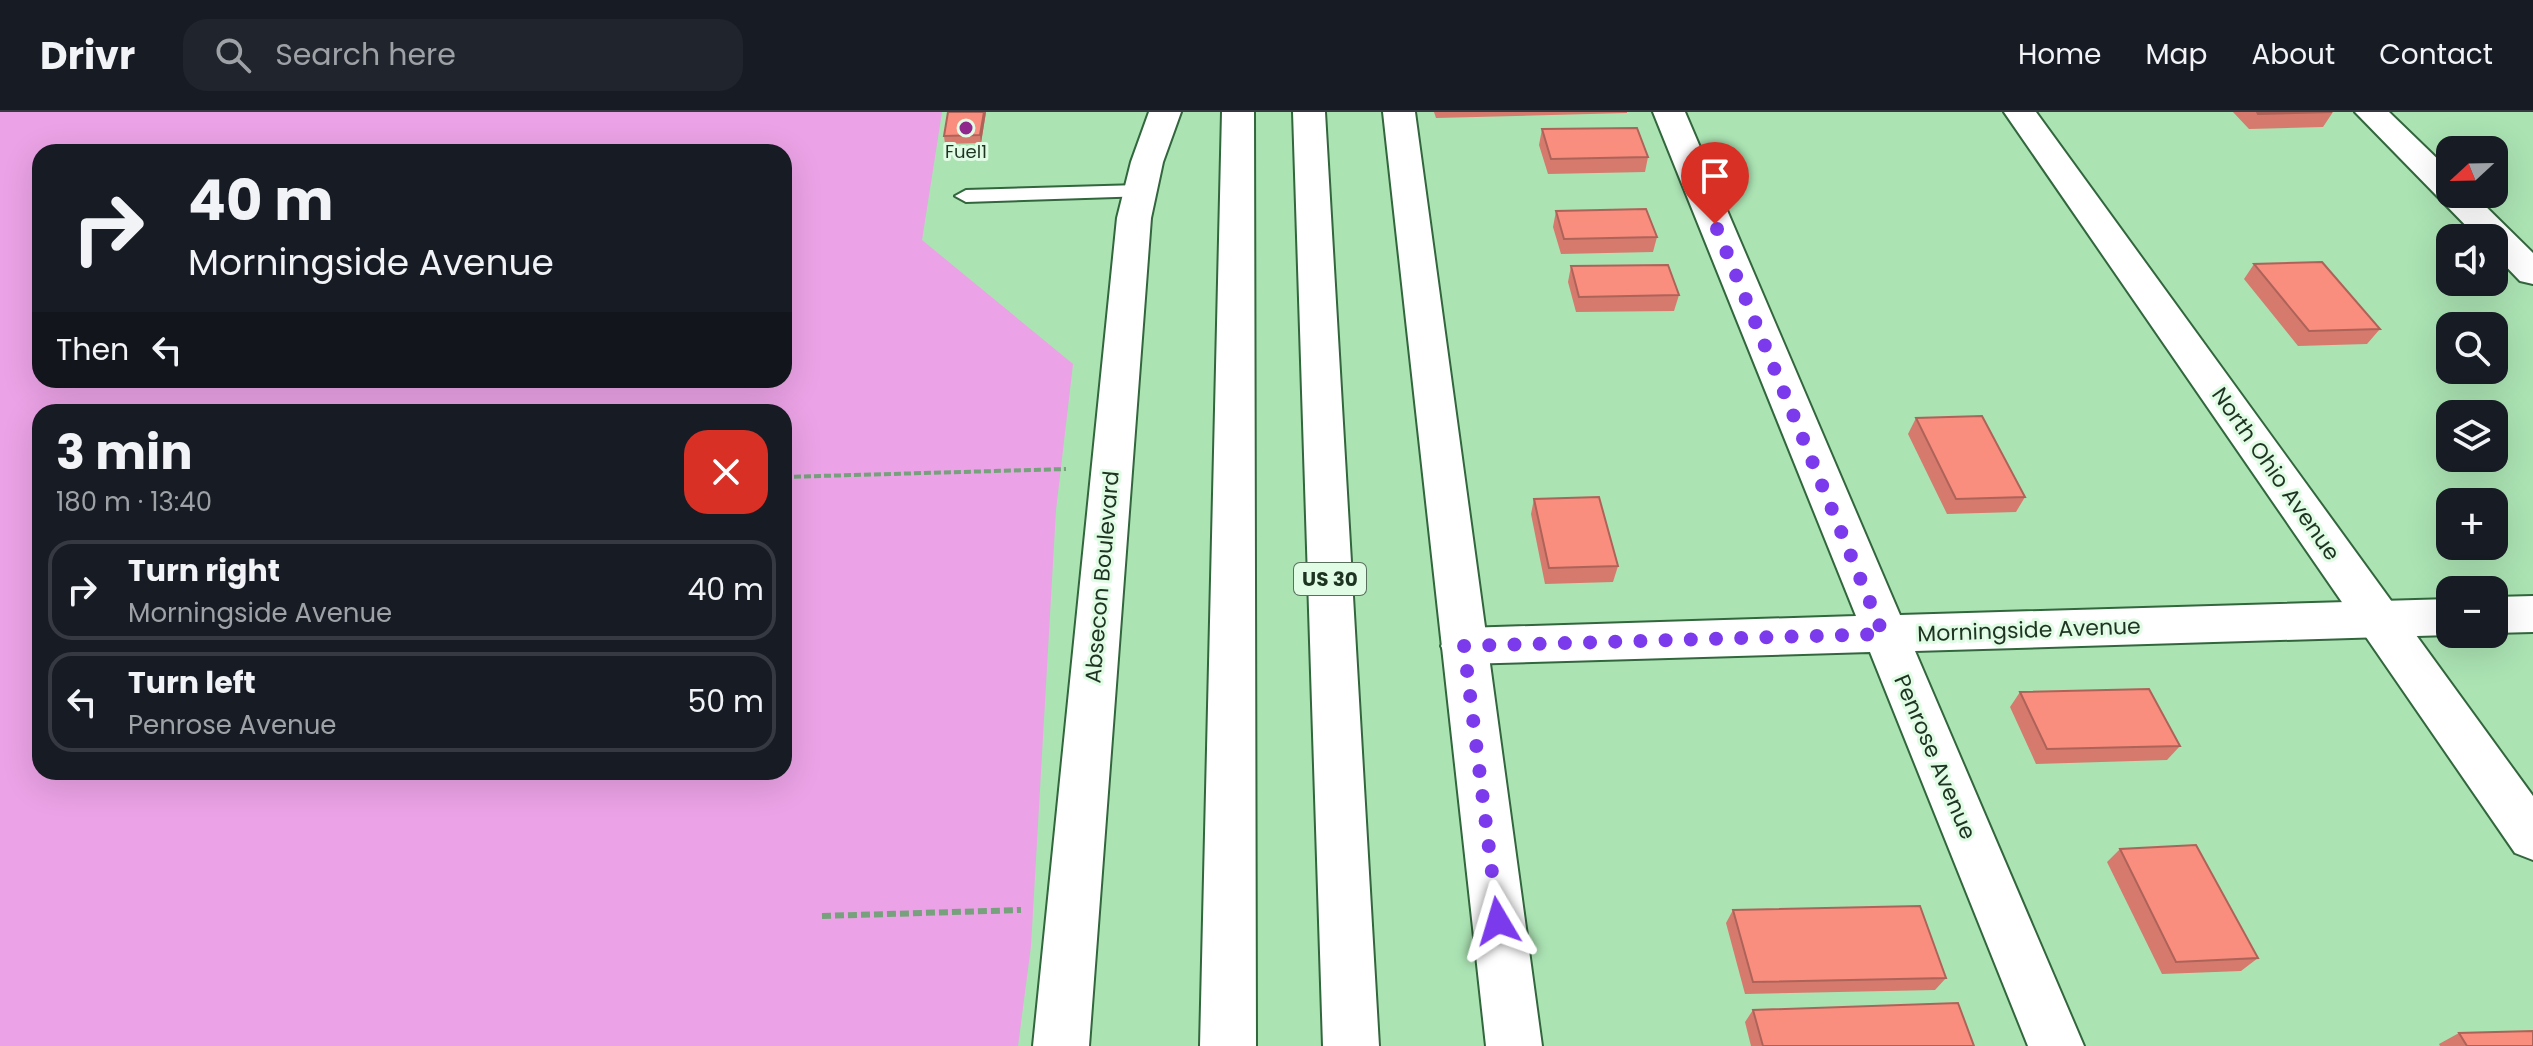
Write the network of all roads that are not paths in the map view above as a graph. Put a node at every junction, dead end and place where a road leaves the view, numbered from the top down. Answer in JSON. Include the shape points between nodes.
{"nodes":[{"id":1,"x":1165,"y":112,"type":"edge"},
{"id":2,"x":1238,"y":112,"type":"edge"},
{"id":3,"x":1309,"y":112,"type":"edge"},
{"id":4,"x":1399,"y":112,"type":"edge"},
{"id":5,"x":1669,"y":112,"type":"edge"},
{"id":6,"x":2020,"y":112,"type":"edge"},
{"id":7,"x":2371,"y":112,"type":"edge"},
{"id":8,"x":2436,"y":176,"type":"edge"},
{"id":9,"x":1139,"y":191,"type":"junction"},
{"id":10,"x":966,"y":196,"type":"dead end"},
{"id":11,"x":2468,"y":208,"type":"edge"},
{"id":12,"x":2533,"y":273,"type":"edge"},
{"id":13,"x":2533,"y":614,"type":"edge"},
{"id":14,"x":2508,"y":615,"type":"edge"},
{"id":15,"x":2436,"y":617,"type":"edge"},
{"id":16,"x":2378,"y":619,"type":"junction"},
{"id":17,"x":1883,"y":634,"type":"junction"},
{"id":18,"x":1464,"y":646,"type":"junction"},
{"id":19,"x":2533,"y":837,"type":"edge"},
{"id":20,"x":1061,"y":1046,"type":"edge"},
{"id":21,"x":1228,"y":1046,"type":"edge"},
{"id":22,"x":1351,"y":1046,"type":"edge"},
{"id":23,"x":1514,"y":1046,"type":"edge"},
{"id":24,"x":2056,"y":1046,"type":"edge"}],
"edges":[{"from":1,"to":9,"type":"main road","name":"Absecon Boulevard"},
{"from":2,"to":21,"type":"main road"},
{"from":3,"to":22,"type":"main road","number":"US 30"},
{"from":4,"to":18,"type":"main road"},
{"from":5,"to":17,"type":"main road","name":"Penrose Avenue"},
{"from":6,"to":16,"type":"main road","name":"North Ohio Avenue"},
{"from":7,"to":8,"type":"main road"},
{"from":9,"to":10,"type":"lane"},
{"from":9,"to":20,"type":"main road","name":"Absecon Boulevard"},
{"from":11,"to":12,"type":"main road"},
{"from":13,"to":14,"type":"main road"},
{"from":15,"to":16,"type":"main road","name":"Morningside Avenue"},
{"from":16,"to":17,"type":"main road","name":"Morningside Avenue"},
{"from":16,"to":19,"type":"main road","name":"North Ohio Avenue"},
{"from":17,"to":18,"type":"main road","name":"Morningside Avenue"},
{"from":17,"to":24,"type":"main road","name":"Penrose Avenue"},
{"from":18,"to":23,"type":"main road"}]}
